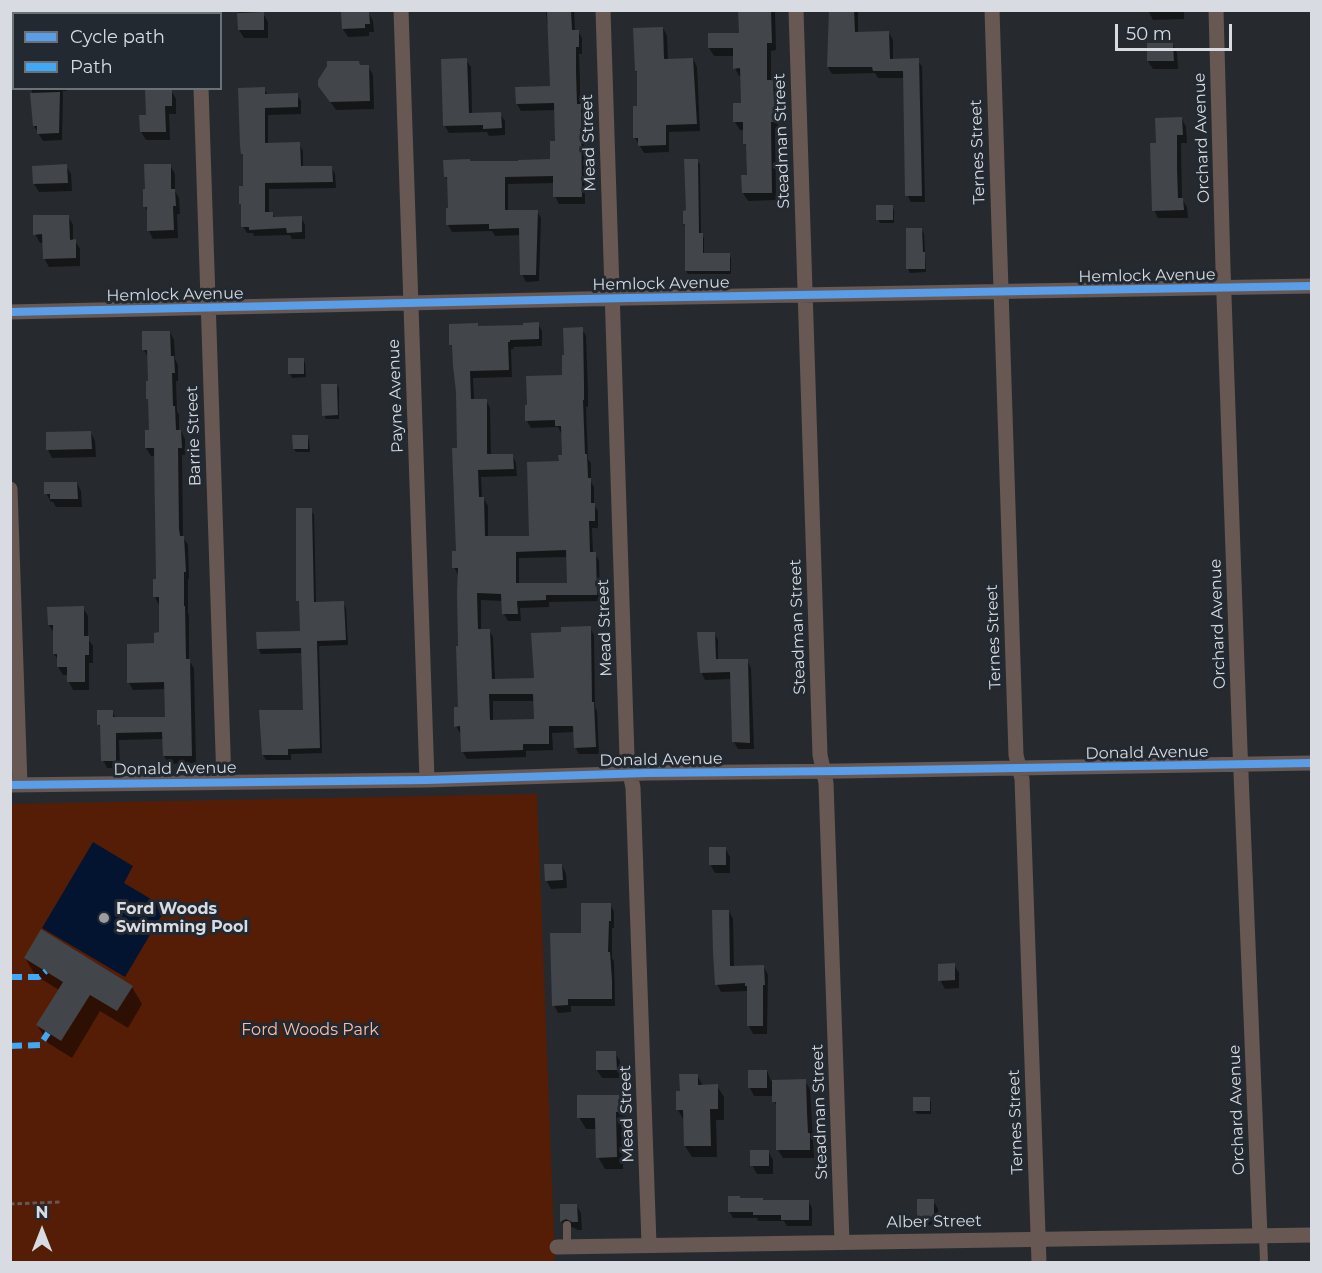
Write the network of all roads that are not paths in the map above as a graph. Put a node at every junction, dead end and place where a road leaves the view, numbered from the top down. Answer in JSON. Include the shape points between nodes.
{"nodes":[{"id":1,"x":402,"y":10,"type":"edge"},
{"id":2,"x":603,"y":10,"type":"edge"},
{"id":3,"x":796,"y":10,"type":"edge"},
{"id":4,"x":992,"y":10,"type":"edge"},
{"id":5,"x":1216,"y":10,"type":"edge"},
{"id":6,"x":201,"y":90,"type":"edge"},
{"id":7,"x":1311,"y":286,"type":"edge"},
{"id":8,"x":1224,"y":288,"type":"junction"},
{"id":9,"x":1001,"y":292,"type":"junction"},
{"id":10,"x":806,"y":295,"type":"junction"},
{"id":11,"x":612,"y":299,"type":"junction"},
{"id":12,"x":411,"y":304,"type":"junction"},
{"id":13,"x":208,"y":308,"type":"junction"},
{"id":14,"x":10,"y":312,"type":"edge"},
{"id":15,"x":10,"y":489,"type":"edge"},
{"id":16,"x":1311,"y":763,"type":"edge"},
{"id":17,"x":1241,"y":764,"type":"junction"},
{"id":18,"x":1019,"y":768,"type":"junction"},
{"id":19,"x":823,"y":771,"type":"junction"},
{"id":20,"x":630,"y":774,"type":"junction"},
{"id":21,"x":427,"y":780,"type":"junction"},
{"id":22,"x":224,"y":782,"type":"junction"},
{"id":23,"x":15,"y":785,"type":"edge"},
{"id":24,"x":567,"y":1225,"type":"dead end"},
{"id":25,"x":1311,"y":1235,"type":"edge"},
{"id":26,"x":1262,"y":1236,"type":"junction"},
{"id":27,"x":1038,"y":1239,"type":"junction"},
{"id":28,"x":842,"y":1242,"type":"junction"},
{"id":29,"x":649,"y":1244,"type":"junction"},
{"id":30,"x":562,"y":1246,"type":"joint"},
{"id":31,"x":1039,"y":1263,"type":"edge"},
{"id":32,"x":1264,"y":1263,"type":"edge"}],
"edges":[{"from":1,"to":12,"type":"street","name":"Payne Avenue"},
{"from":2,"to":11,"type":"street","name":"Mead Street"},
{"from":3,"to":10,"type":"street","name":"Steadman Street"},
{"from":4,"to":9,"type":"street","name":"Ternes Street"},
{"from":5,"to":8,"type":"street","name":"Orchard Avenue"},
{"from":6,"to":13,"type":"street","name":"Barrie Street"},
{"from":7,"to":8,"type":"street","name":"Hemlock Avenue"},
{"from":8,"to":9,"type":"street","name":"Hemlock Avenue"},
{"from":8,"to":17,"type":"street","name":"Orchard Avenue"},
{"from":9,"to":10,"type":"street","name":"Hemlock Avenue"},
{"from":9,"to":18,"type":"street","name":"Ternes Street"},
{"from":10,"to":11,"type":"street","name":"Hemlock Avenue"},
{"from":10,"to":19,"type":"street","name":"Steadman Street"},
{"from":11,"to":12,"type":"street","name":"Hemlock Avenue"},
{"from":11,"to":20,"type":"street","name":"Mead Street"},
{"from":12,"to":13,"type":"street","name":"Hemlock Avenue"},
{"from":12,"to":21,"type":"street","name":"Payne Avenue"},
{"from":13,"to":14,"type":"street","name":"Hemlock Avenue"},
{"from":13,"to":22,"type":"street","name":"Barrie Street"},
{"from":15,"to":23,"type":"street"},
{"from":16,"to":17,"type":"street","name":"Donald Avenue"},
{"from":17,"to":18,"type":"street","name":"Donald Avenue"},
{"from":17,"to":26,"type":"street","name":"Orchard Avenue"},
{"from":18,"to":19,"type":"street","name":"Donald Avenue"},
{"from":18,"to":27,"type":"street","name":"Ternes Street"},
{"from":19,"to":20,"type":"street","name":"Donald Avenue"},
{"from":19,"to":28,"type":"street","name":"Steadman Street"},
{"from":20,"to":21,"type":"street","name":"Donald Avenue"},
{"from":20,"to":29,"type":"street","name":"Mead Street"},
{"from":21,"to":22,"type":"street","name":"Donald Avenue"},
{"from":22,"to":23,"type":"street","name":"Donald Avenue"},
{"from":24,"to":30,"type":"lane"},
{"from":25,"to":26,"type":"street","name":"Alber Street"},
{"from":26,"to":27,"type":"street","name":"Alber Street"},
{"from":26,"to":32,"type":"lane"},
{"from":27,"to":28,"type":"street","name":"Alber Street"},
{"from":27,"to":31,"type":"street","name":"Ternes Street"},
{"from":28,"to":29,"type":"street","name":"Alber Street"},
{"from":29,"to":30,"type":"street","name":"Alber Street"}]}
